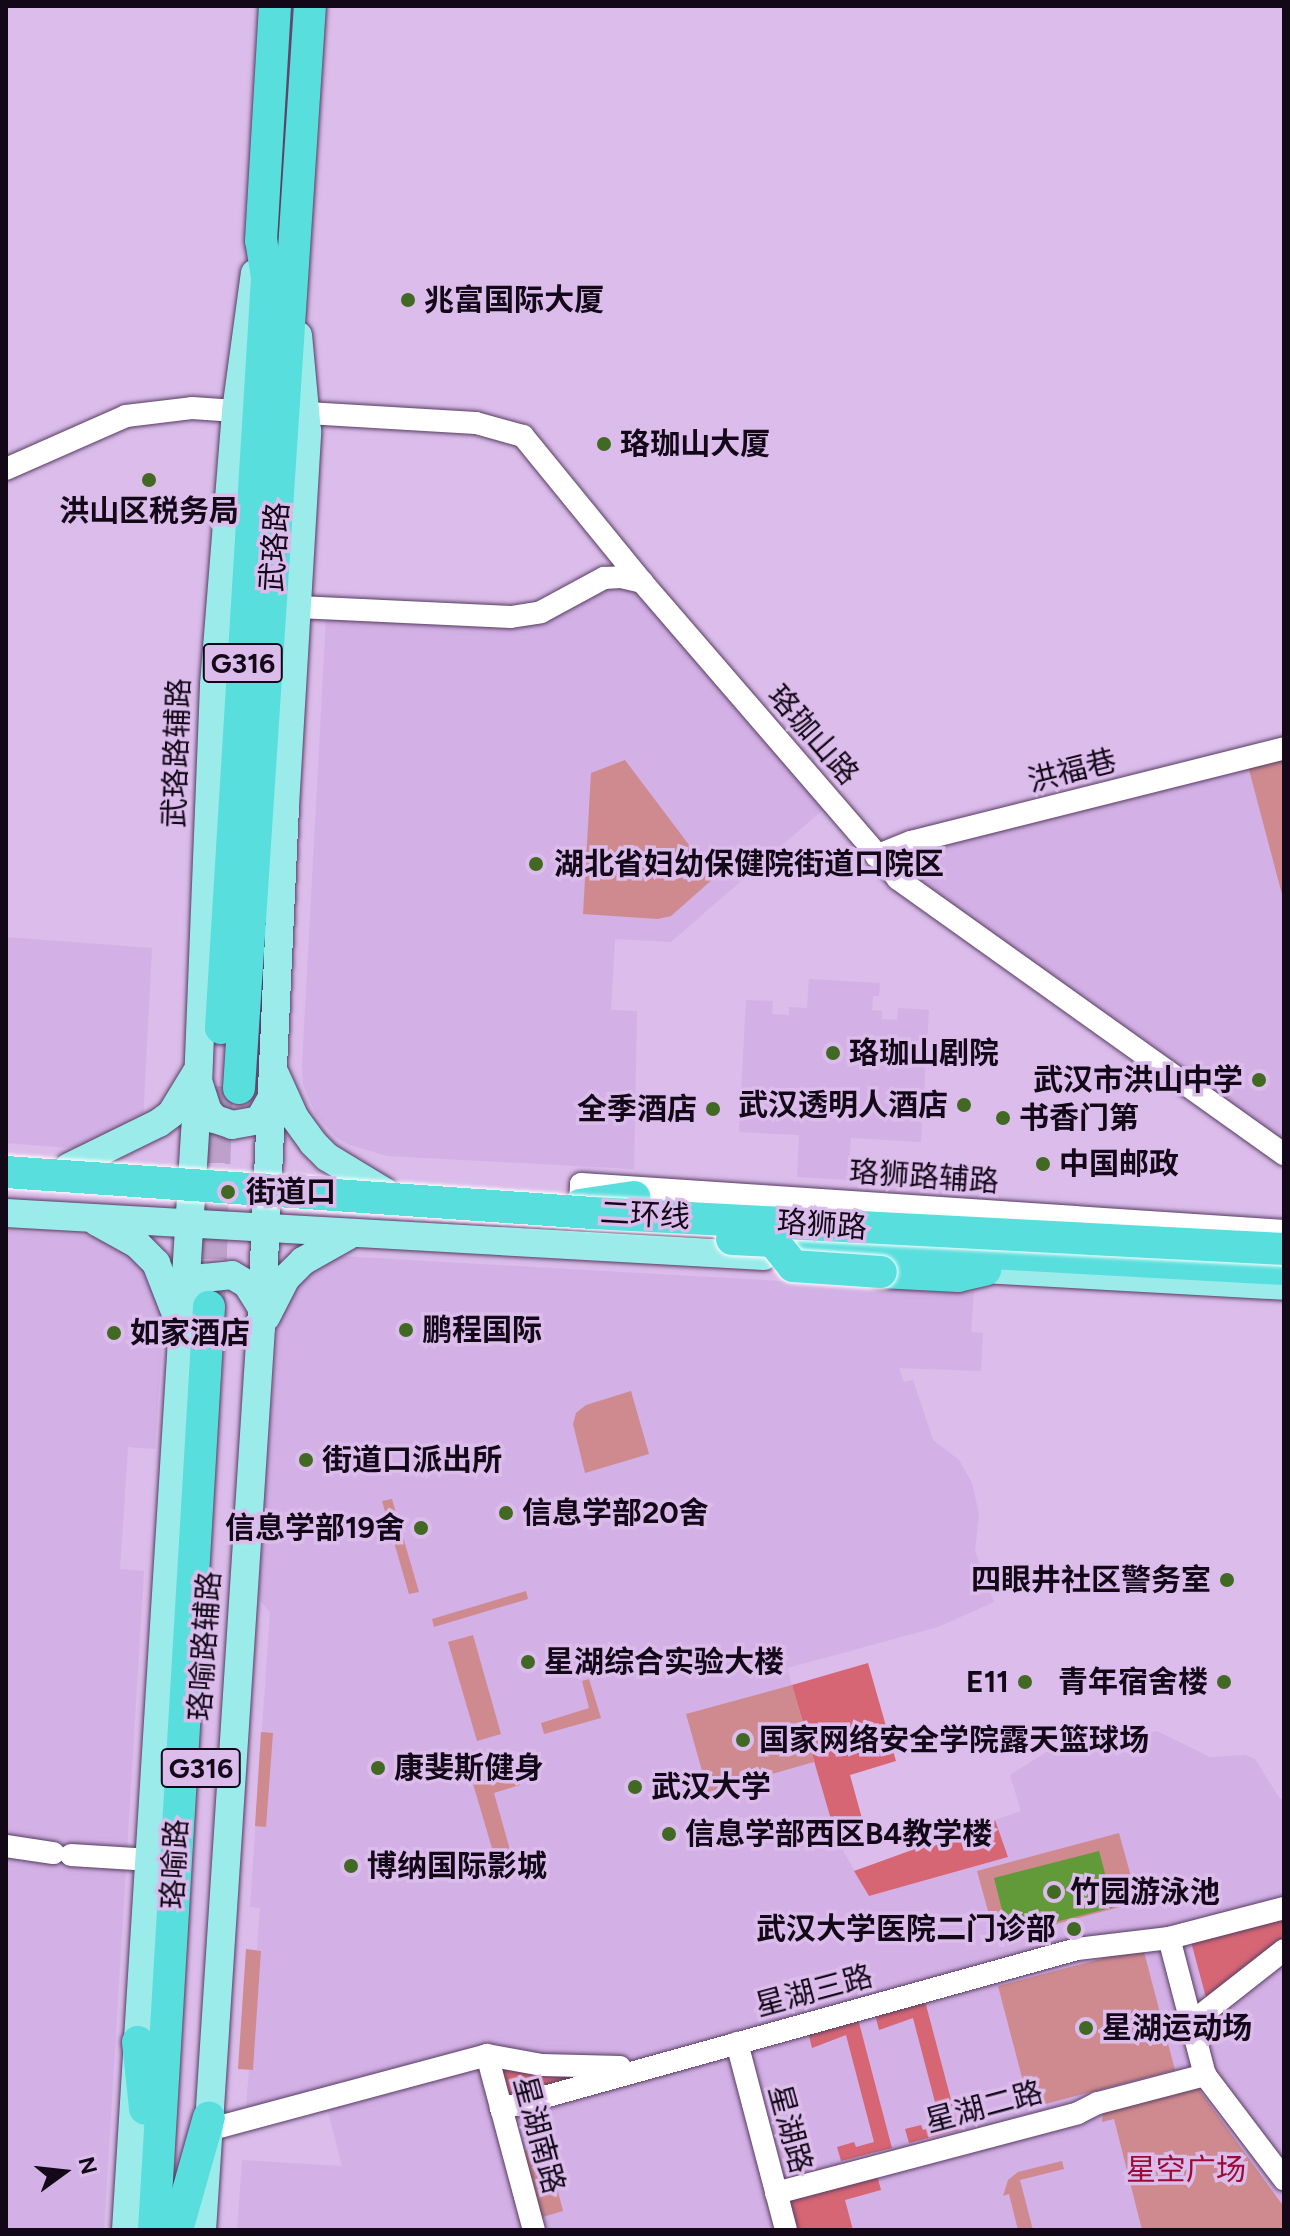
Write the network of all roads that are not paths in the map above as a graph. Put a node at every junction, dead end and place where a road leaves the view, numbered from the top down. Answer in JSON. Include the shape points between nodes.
{"nodes":[{"id":1,"x":275,"y":6,"type":"edge"},
{"id":2,"x":310,"y":6,"type":"edge"},
{"id":3,"x":261,"y":241,"type":"junction"},
{"id":4,"x":291,"y":282,"type":"junction"},
{"id":5,"x":236,"y":411,"type":"junction"},
{"id":6,"x":307,"y":413,"type":"junction"},
{"id":7,"x":6,"y":469,"type":"edge"},
{"id":8,"x":642,"y":582,"type":"junction"},
{"id":9,"x":298,"y":607,"type":"junction"},
{"id":10,"x":1284,"y":748,"type":"edge"},
{"id":11,"x":876,"y":856,"type":"junction"},
{"id":12,"x":272,"y":1067,"type":"junction"},
{"id":13,"x":213,"y":1082,"type":"junction"},
{"id":14,"x":271,"y":1099,"type":"junction"},
{"id":15,"x":1283,"y":1154,"type":"edge"},
{"id":16,"x":6,"y":1160,"type":"edge"},
{"id":17,"x":69,"y":1167,"type":"junction"},
{"id":18,"x":6,"y":1172,"type":"edge"},
{"id":19,"x":191,"y":1177,"type":"junction"},
{"id":20,"x":269,"y":1182,"type":"junction"},
{"id":21,"x":385,"y":1192,"type":"junction"},
{"id":22,"x":6,"y":1193,"type":"edge"},
{"id":23,"x":580,"y":1205,"type":"junction"},
{"id":24,"x":6,"y":1213,"type":"edge"},
{"id":25,"x":85,"y":1217,"type":"junction"},
{"id":26,"x":188,"y":1222,"type":"junction"},
{"id":27,"x":265,"y":1227,"type":"junction"},
{"id":28,"x":355,"y":1232,"type":"junction"},
{"id":29,"x":1139,"y":1240,"type":"junction"},
{"id":30,"x":773,"y":1241,"type":"junction"},
{"id":31,"x":1283,"y":1245,"type":"edge"},
{"id":32,"x":985,"y":1270,"type":"junction"},
{"id":33,"x":1284,"y":1286,"type":"edge"},
{"id":34,"x":207,"y":1303,"type":"junction"},
{"id":35,"x":262,"y":1318,"type":"junction"},
{"id":36,"x":182,"y":1332,"type":"junction"},
{"id":37,"x":6,"y":1846,"type":"edge"},
{"id":38,"x":151,"y":1860,"type":"junction"},
{"id":39,"x":1284,"y":1908,"type":"edge"},
{"id":40,"x":1169,"y":1938,"type":"junction"},
{"id":41,"x":1284,"y":1950,"type":"edge"},
{"id":42,"x":1191,"y":2023,"type":"junction"},
{"id":43,"x":138,"y":2042,"type":"junction"},
{"id":44,"x":737,"y":2043,"type":"junction"},
{"id":45,"x":487,"y":2055,"type":"junction"},
{"id":46,"x":657,"y":2066,"type":"junction"},
{"id":47,"x":1205,"y":2075,"type":"junction"},
{"id":48,"x":501,"y":2109,"type":"junction"},
{"id":49,"x":208,"y":2124,"type":"junction"},
{"id":50,"x":1284,"y":2179,"type":"edge"},
{"id":51,"x":776,"y":2193,"type":"junction"},
{"id":52,"x":165,"y":2223,"type":"edge"},
{"id":53,"x":126,"y":2230,"type":"edge"},
{"id":54,"x":202,"y":2230,"type":"edge"},
{"id":55,"x":534,"y":2230,"type":"edge"},
{"id":56,"x":786,"y":2230,"type":"edge"}],
"edges":[{"from":1,"to":3,"type":"highway","name":"武珞路","number":"G316"},
{"from":2,"to":4,"type":"highway","name":"武珞路","number":"G316"},
{"from":3,"to":5,"type":"main road","name":"武珞路辅路"},
{"from":3,"to":13,"type":"highway","name":"武珞路","number":"G316","via":[[267,293]]},
{"from":4,"to":6,"type":"main road"},
{"from":4,"to":13,"type":"highway","name":"武珞路","number":"G316"},
{"from":5,"to":7,"type":"street","via":[[192,408],[126,416]]},
{"from":5,"to":13,"type":"main road","name":"武珞路辅路","via":[[214,685]]},
{"from":6,"to":8,"type":"street","name":"珞珈山路","via":[[476,423],[523,436]]},
{"from":6,"to":9,"type":"main road"},
{"from":8,"to":9,"type":"street","via":[[604,578],[541,612],[511,617]]},
{"from":8,"to":11,"type":"street","name":"珞珈山路"},
{"from":9,"to":12,"type":"main road"},
{"from":10,"to":11,"type":"street","name":"洪福巷","via":[[911,842]]},
{"from":11,"to":15,"type":"street","name":"珞珈山路","via":[[911,890]]},
{"from":12,"to":14,"type":"main road"},
{"from":12,"to":21,"type":"main road","via":[[313,1143]]},
{"from":13,"to":14,"type":"main road","via":[[208,1111],[232,1125],[259,1120]]},
{"from":13,"to":17,"type":"main road","via":[[182,1099],[159,1123]]},
{"from":13,"to":19,"type":"main road","name":"武珞路辅路"},
{"from":14,"to":20,"type":"main road"},
{"from":16,"to":17,"type":"main road"},
{"from":17,"to":19,"type":"main road","name":"珞狮路"},
{"from":18,"to":29,"type":"highway","name":"二环线","bridge":true,"via":[[592,1213]]},
{"from":19,"to":20,"type":"main road","name":"珞狮路"},
{"from":19,"to":26,"type":"main road","name":"武珞路辅路"},
{"from":20,"to":21,"type":"main road","name":"珞狮路"},
{"from":20,"to":27,"type":"main road"},
{"from":21,"to":23,"type":"main road","name":"珞狮路"},
{"from":22,"to":30,"type":"highway","name":"二环线","bridge":true},
{"from":23,"to":29,"type":"highway","via":[[634,1197],[1102,1223]]},
{"from":23,"to":31,"type":"main road","name":"珞狮路"},
{"from":24,"to":25,"type":"main road"},
{"from":25,"to":26,"type":"main road","name":"珞狮路"},
{"from":25,"to":36,"type":"main road","via":[[137,1244],[156,1263]]},
{"from":26,"to":27,"type":"main road","name":"珞狮路"},
{"from":26,"to":34,"type":"main road","name":"珞喻路辅路"},
{"from":27,"to":28,"type":"main road","name":"珞狮路"},
{"from":27,"to":35,"type":"main road","name":"珞喻路辅路"},
{"from":28,"to":32,"type":"main road","name":"珞狮路"},
{"from":28,"to":35,"type":"main road","via":[[312,1253],[279,1289]]},
{"from":29,"to":31,"type":"highway","name":"二环线","bridge":true},
{"from":30,"to":31,"type":"highway","name":"二环线"},
{"from":30,"to":32,"type":"highway","bridge":true,"via":[[793,1266],[958,1276]]},
{"from":32,"to":33,"type":"main road","name":"珞狮路"},
{"from":34,"to":35,"type":"main road","via":[[204,1278],[232,1275],[247,1284]]},
{"from":34,"to":36,"type":"main road","name":"珞喻路辅路"},
{"from":34,"to":52,"type":"highway","name":"珞喻路","number":"G316"},
{"from":35,"to":49,"type":"main road","name":"珞喻路辅路"},
{"from":36,"to":38,"type":"main road","name":"珞喻路辅路"},
{"from":37,"to":38,"type":"street"},
{"from":38,"to":43,"type":"main road","name":"珞喻路辅路"},
{"from":39,"to":40,"type":"street","name":"星湖三路"},
{"from":40,"to":42,"type":"street"},
{"from":40,"to":44,"type":"street","name":"星湖三路","via":[[1077,1949]]},
{"from":41,"to":42,"type":"street"},
{"from":42,"to":47,"type":"street"},
{"from":43,"to":52,"type":"highway"},
{"from":43,"to":53,"type":"main road","name":"珞喻路辅路"},
{"from":44,"to":46,"type":"street","name":"星湖三路"},
{"from":44,"to":51,"type":"street","name":"星湖路"},
{"from":45,"to":46,"type":"street","via":[[572,2067]]},
{"from":45,"to":48,"type":"street","name":"星湖南路"},
{"from":45,"to":49,"type":"street"},
{"from":46,"to":48,"type":"street","name":"星湖三路"},
{"from":47,"to":50,"type":"street"},
{"from":47,"to":51,"type":"street","name":"星湖二路"},
{"from":48,"to":55,"type":"street","name":"星湖南路"},
{"from":49,"to":52,"type":"highway"},
{"from":49,"to":54,"type":"main road","name":"珞喻路辅路"},
{"from":51,"to":56,"type":"street","name":"星湖路"}]}
